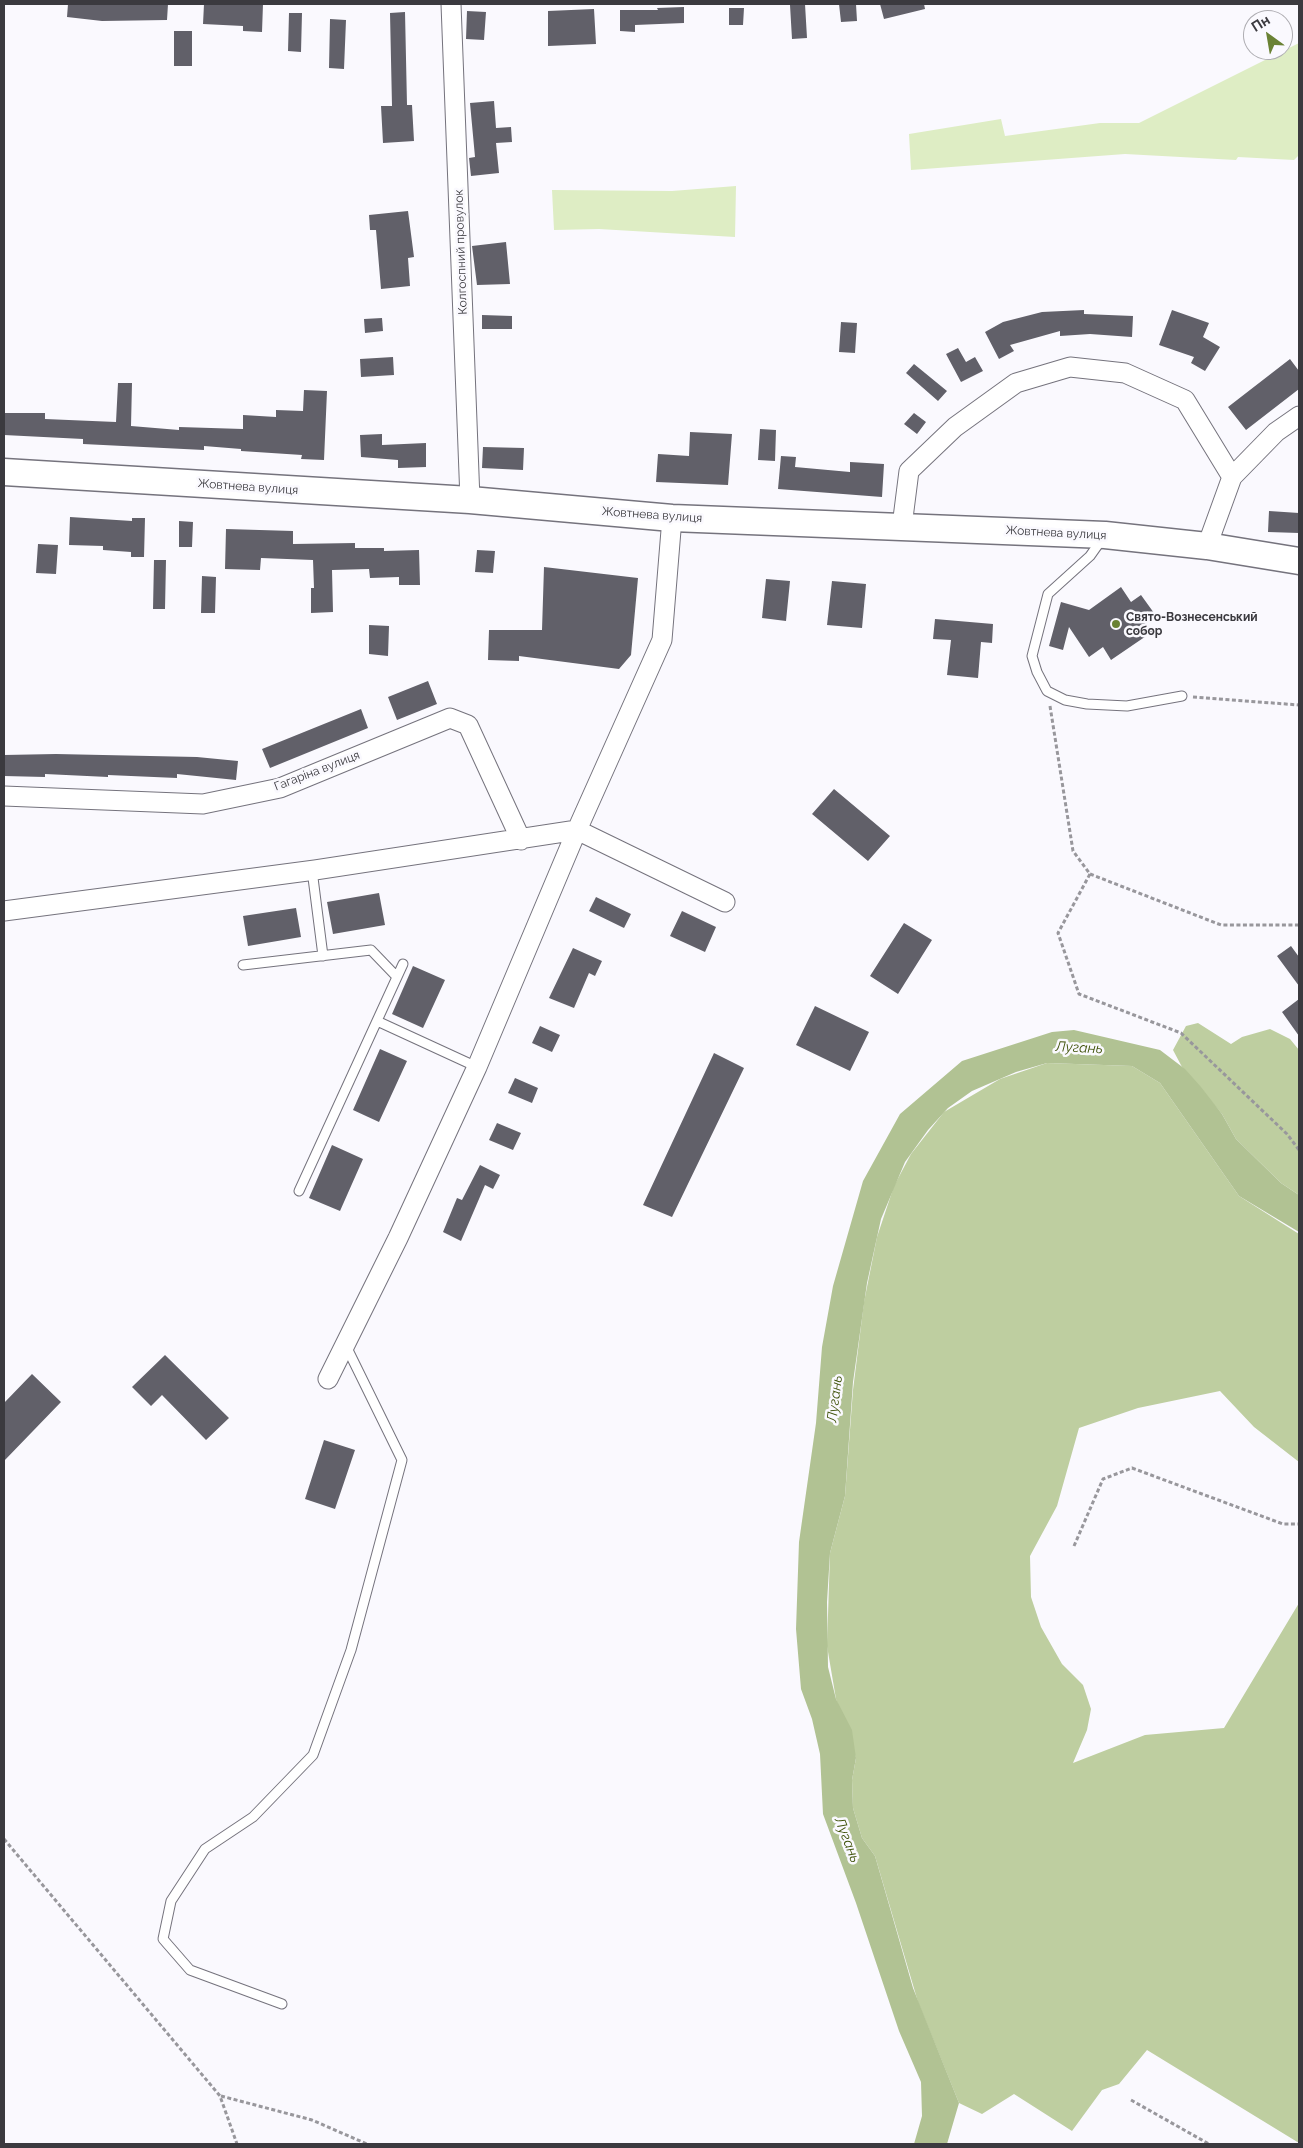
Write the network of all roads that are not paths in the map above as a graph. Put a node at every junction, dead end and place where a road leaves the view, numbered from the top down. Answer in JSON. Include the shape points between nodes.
{"nodes":[{"id":1,"x":451,"y":4,"type":"edge"},
{"id":2,"x":1299,"y":416,"type":"edge"},
{"id":3,"x":4,"y":472,"type":"edge"},
{"id":4,"x":1232,"y":477,"type":"junction"},
{"id":5,"x":470,"y":500,"type":"junction"},
{"id":6,"x":672,"y":518,"type":"junction"},
{"id":7,"x":902,"y":526,"type":"junction"},
{"id":8,"x":1105,"y":534,"type":"junction"},
{"id":9,"x":1207,"y":546,"type":"junction"},
{"id":10,"x":1299,"y":561,"type":"edge"},
{"id":11,"x":1182,"y":696,"type":"road end"},
{"id":12,"x":4,"y":796,"type":"edge"},
{"id":13,"x":577,"y":830,"type":"junction"},
{"id":14,"x":521,"y":840,"type":"junction"},
{"id":15,"x":312,"y":870,"type":"junction"},
{"id":16,"x":725,"y":902,"type":"dead end"},
{"id":17,"x":4,"y":911,"type":"edge"},
{"id":18,"x":323,"y":956,"type":"junction"},
{"id":19,"x":243,"y":964,"type":"dead end"},
{"id":20,"x":403,"y":964,"type":"dead end"},
{"id":21,"x":397,"y":976,"type":"junction"},
{"id":22,"x":377,"y":1021,"type":"junction"},
{"id":23,"x":477,"y":1067,"type":"junction"},
{"id":24,"x":299,"y":1191,"type":"dead end"},
{"id":25,"x":345,"y":1344,"type":"junction"},
{"id":26,"x":328,"y":1379,"type":"dead end"},
{"id":27,"x":282,"y":2004,"type":"dead end"}],
"edges":[{"from":1,"to":5,"type":"street","name":"Колгоспний провулок"},
{"from":2,"to":4,"type":"street","via":[[1276,432]]},
{"from":3,"to":5,"type":"street","name":"Жовтнева вулиця"},
{"from":4,"to":7,"type":"street","via":[[1185,400],[1125,373],[1070,367],[1016,383],[955,427],[909,471]]},
{"from":4,"to":9,"type":"street"},
{"from":5,"to":6,"type":"street","name":"Жовтнева вулиця"},
{"from":6,"to":7,"type":"street","name":"Жовтнева вулиця"},
{"from":6,"to":13,"type":"street","via":[[662,640]]},
{"from":7,"to":8,"type":"street","name":"Жовтнева вулиця"},
{"from":8,"to":9,"type":"street","name":"Жовтнева вулиця"},
{"from":8,"to":11,"type":"lane","via":[[1090,556],[1048,594],[1032,656],[1037,672],[1047,690],[1065,700],[1087,704],[1127,706]]},
{"from":9,"to":10,"type":"street","name":"Жовтнева вулиця"},
{"from":12,"to":14,"type":"street","name":"Гагаріна вулиця","via":[[203,804],[280,788],[450,718],[468,725]]},
{"from":13,"to":14,"type":"street"},
{"from":13,"to":16,"type":"street"},
{"from":13,"to":23,"type":"street"},
{"from":14,"to":15,"type":"street"},
{"from":15,"to":17,"type":"street"},
{"from":15,"to":18,"type":"lane"},
{"from":18,"to":19,"type":"lane"},
{"from":18,"to":21,"type":"lane","via":[[372,950]]},
{"from":20,"to":21,"type":"lane"},
{"from":21,"to":22,"type":"lane"},
{"from":22,"to":23,"type":"lane"},
{"from":22,"to":24,"type":"lane"},
{"from":23,"to":25,"type":"street"},
{"from":25,"to":26,"type":"street"},
{"from":25,"to":27,"type":"lane","via":[[402,1460],[351,1650],[313,1755],[253,1817],[205,1849],[171,1900],[163,1939],[190,1970]]}]}
